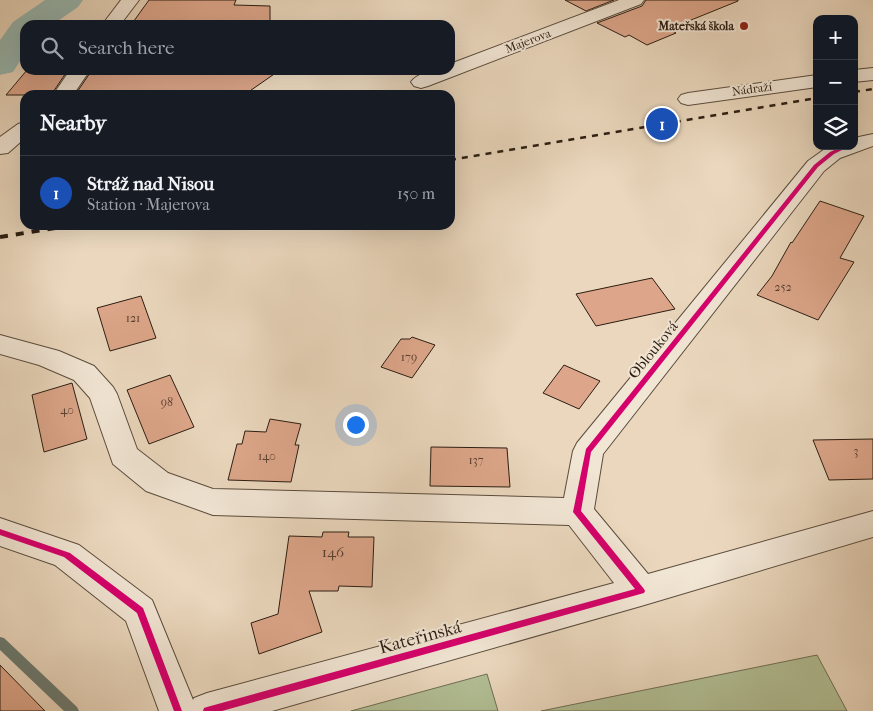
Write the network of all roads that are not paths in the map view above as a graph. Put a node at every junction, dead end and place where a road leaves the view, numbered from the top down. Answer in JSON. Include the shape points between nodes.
{"nodes":[{"id":1,"x":130,"y":0,"type":"edge"},
{"id":2,"x":635,"y":0,"type":"edge"},
{"id":3,"x":115,"y":20,"type":"edge"},
{"id":4,"x":455,"y":69,"type":"edge"},
{"id":5,"x":873,"y":74,"type":"edge"},
{"id":6,"x":76,"y":75,"type":"edge"},
{"id":7,"x":439,"y":75,"type":"edge"},
{"id":8,"x":858,"y":76,"type":"edge"},
{"id":9,"x":421,"y":82,"type":"dead end"},
{"id":10,"x":813,"y":82,"type":"edge"},
{"id":11,"x":66,"y":90,"type":"edge"},
{"id":12,"x":688,"y":99,"type":"dead end"},
{"id":13,"x":20,"y":132,"type":"edge"},
{"id":14,"x":873,"y":140,"type":"edge"},
{"id":15,"x":858,"y":144,"type":"edge"},
{"id":16,"x":0,"y":148,"type":"edge"},
{"id":17,"x":839,"y":150,"type":"edge"},
{"id":18,"x":0,"y":344,"type":"edge"},
{"id":19,"x":577,"y":512,"type":"junction"},
{"id":20,"x":873,"y":524,"type":"edge"},
{"id":21,"x":0,"y":532,"type":"edge"},
{"id":22,"x":641,"y":591,"type":"junction"},
{"id":23,"x":178,"y":711,"type":"edge"},
{"id":24,"x":207,"y":711,"type":"edge"}],
"edges":[{"from":1,"to":3,"type":"street"},
{"from":2,"to":4,"type":"street","name":"Majerova"},
{"from":5,"to":8,"type":"street"},
{"from":6,"to":11,"type":"street"},
{"from":7,"to":9,"type":"street","name":"Majerova"},
{"from":10,"to":12,"type":"street","name":"Nádraží"},
{"from":13,"to":16,"type":"street"},
{"from":14,"to":15,"type":"street"},
{"from":17,"to":19,"type":"street","name":"Oblouková","via":[[816,166],[588,451]]},
{"from":18,"to":19,"type":"street","via":[[49,358],[84,373],[103,394],[124,456],[157,482],[213,502]]},
{"from":19,"to":22,"type":"street"},
{"from":20,"to":22,"type":"street","name":"Kateřinská"},
{"from":21,"to":23,"type":"street","via":[[67,555],[140,611]]},
{"from":22,"to":24,"type":"street","name":"Kateřinská"}]}
